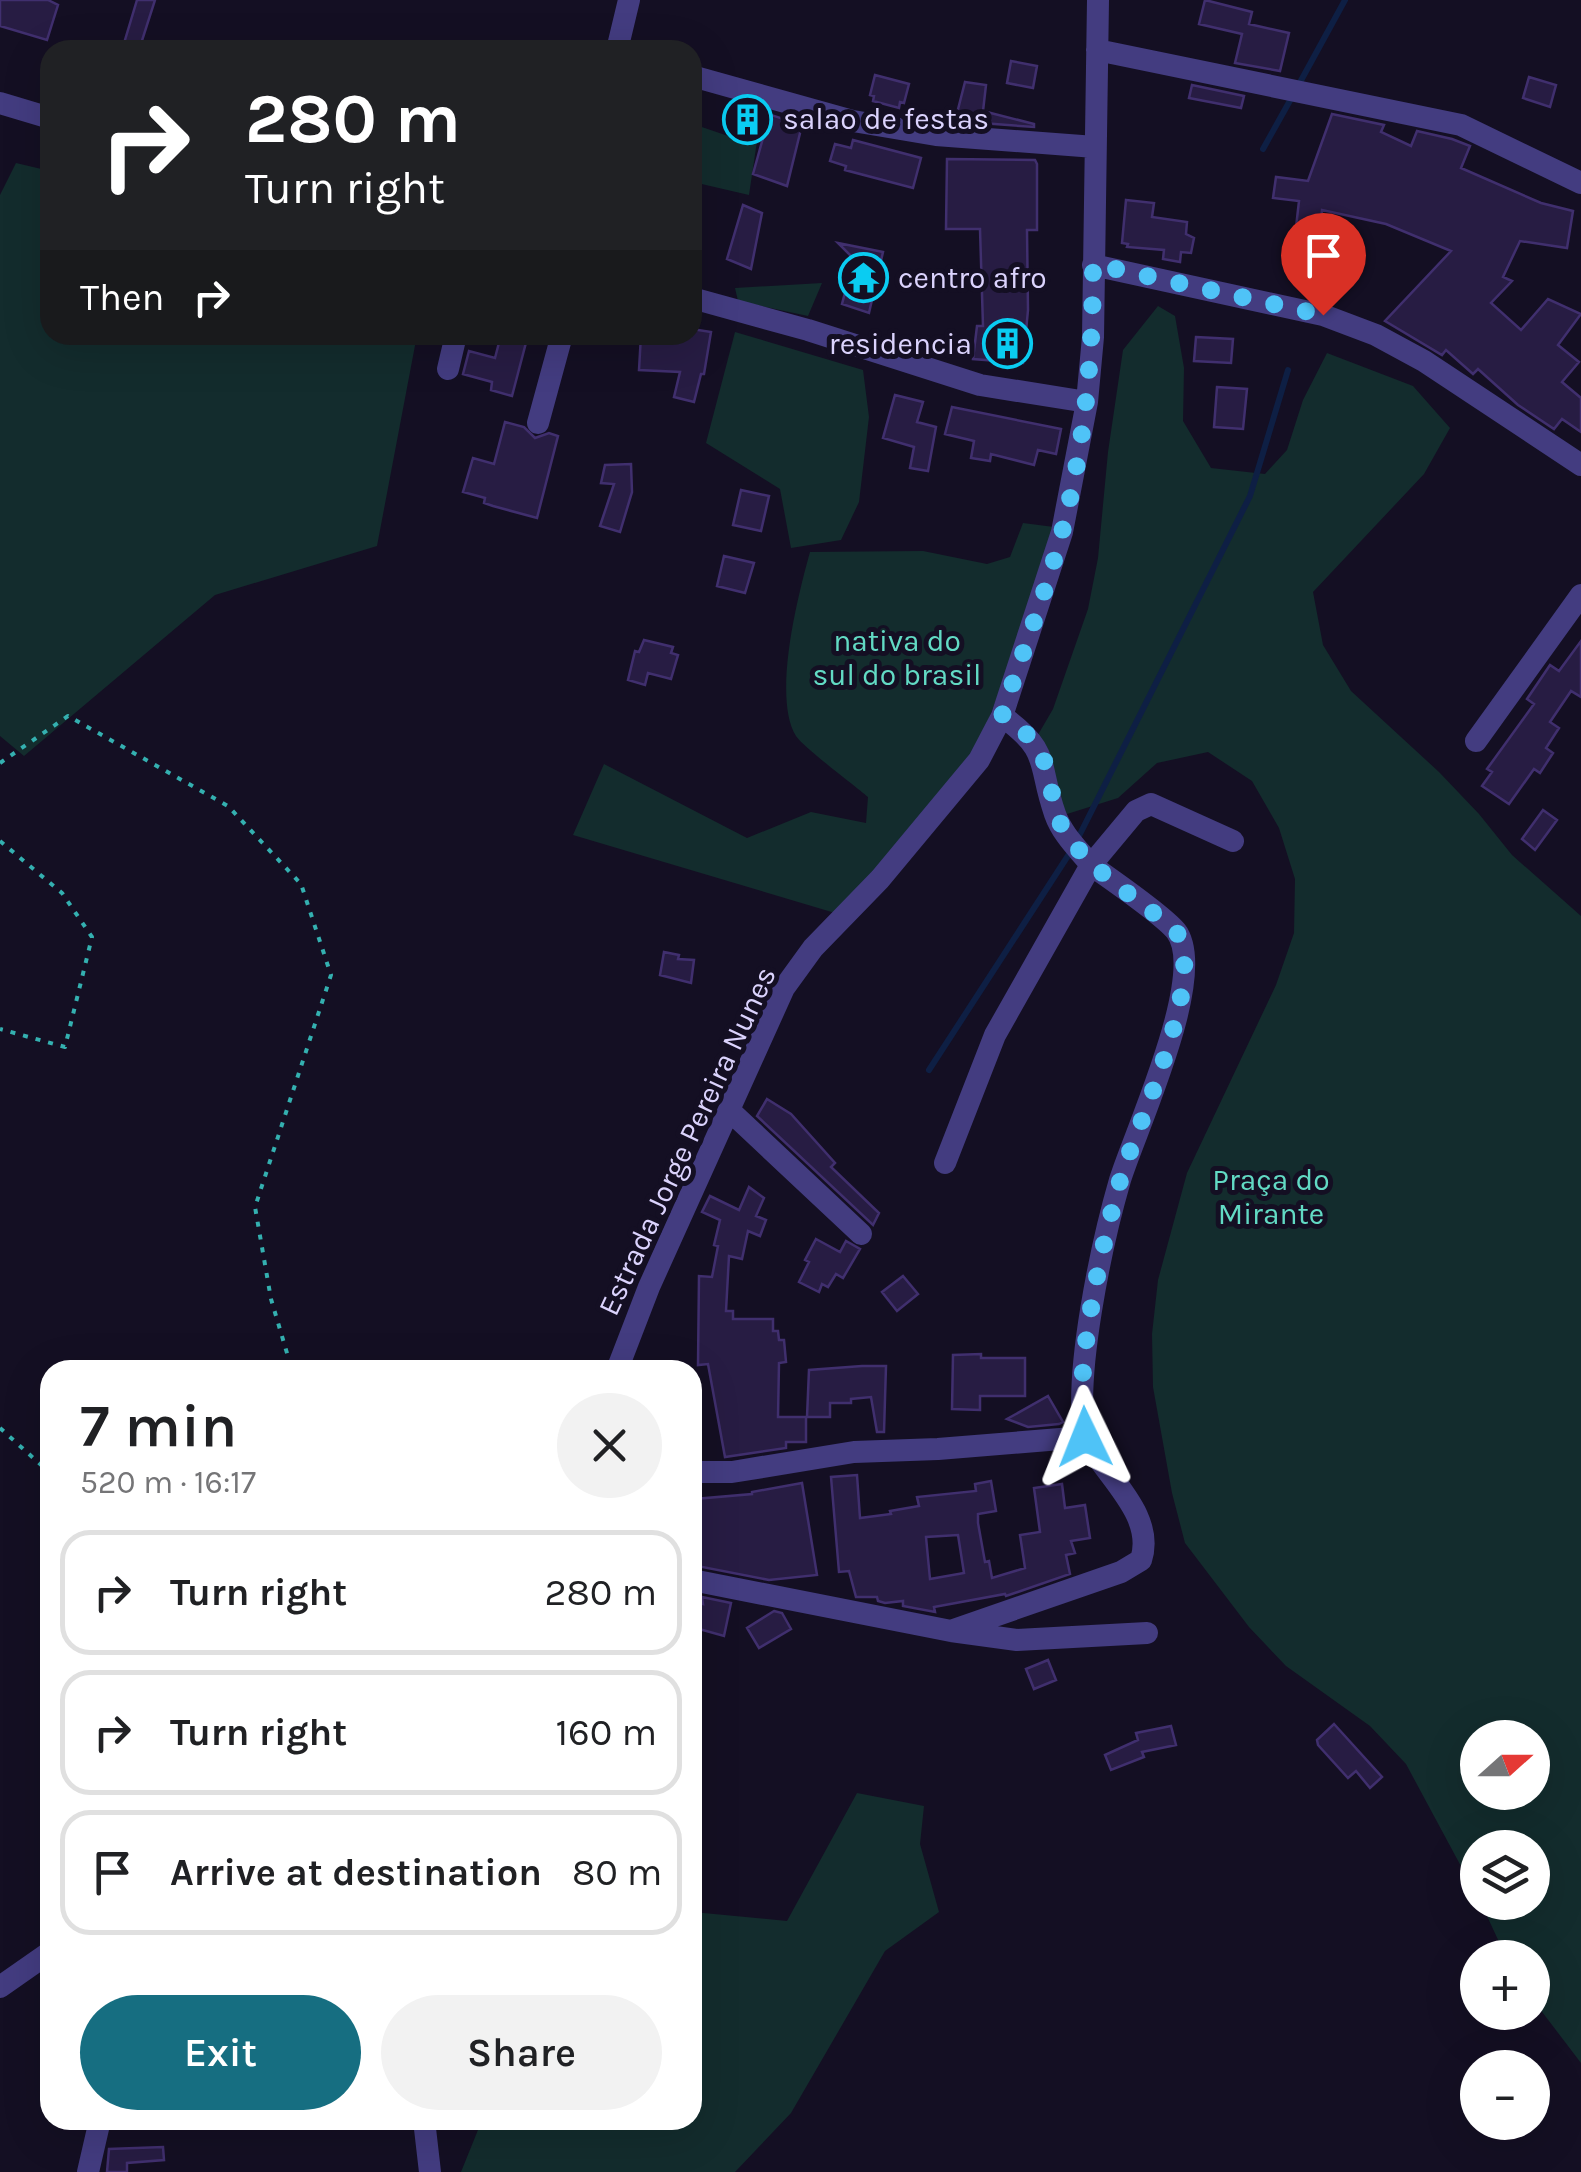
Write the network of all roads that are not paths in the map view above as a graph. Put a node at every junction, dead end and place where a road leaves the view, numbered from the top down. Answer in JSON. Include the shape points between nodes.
{"nodes":[{"id":1,"x":629,"y":0,"type":"edge"},
{"id":2,"x":1098,"y":0,"type":"edge"},
{"id":3,"x":620,"y":40,"type":"edge"},
{"id":4,"x":1096,"y":50,"type":"junction"},
{"id":5,"x":702,"y":79,"type":"edge"},
{"id":6,"x":0,"y":103,"type":"edge"},
{"id":7,"x":40,"y":115,"type":"edge"},
{"id":8,"x":1095,"y":146,"type":"junction"},
{"id":9,"x":1581,"y":183,"type":"edge"},
{"id":10,"x":1093,"y":264,"type":"junction"},
{"id":11,"x":702,"y":301,"type":"edge"},
{"id":12,"x":454,"y":345,"type":"edge"},
{"id":13,"x":559,"y":345,"type":"edge"},
{"id":14,"x":448,"y":369,"type":"dead end"},
{"id":15,"x":1087,"y":402,"type":"junction"},
{"id":16,"x":538,"y":423,"type":"dead end"},
{"id":17,"x":1581,"y":466,"type":"edge"},
{"id":18,"x":1581,"y":595,"type":"edge"},
{"id":19,"x":1002,"y":716,"type":"junction"},
{"id":20,"x":1476,"y":740,"type":"dead end"},
{"id":21,"x":1233,"y":841,"type":"dead end"},
{"id":22,"x":1092,"y":865,"type":"junction"},
{"id":23,"x":730,"y":1111,"type":"junction"},
{"id":24,"x":944,"y":1164,"type":"dead end"},
{"id":25,"x":861,"y":1234,"type":"dead end"},
{"id":26,"x":620,"y":1360,"type":"edge"},
{"id":27,"x":1085,"y":1437,"type":"junction"},
{"id":28,"x":702,"y":1472,"type":"edge"},
{"id":29,"x":702,"y":1582,"type":"edge"},
{"id":30,"x":951,"y":1631,"type":"junction"},
{"id":31,"x":1147,"y":1633,"type":"dead end"},
{"id":32,"x":40,"y":1959,"type":"edge"},
{"id":33,"x":0,"y":1987,"type":"edge"},
{"id":34,"x":98,"y":2130,"type":"edge"},
{"id":35,"x":425,"y":2130,"type":"edge"},
{"id":36,"x":88,"y":2172,"type":"edge"},
{"id":37,"x":430,"y":2172,"type":"edge"}],
"edges":[{"from":1,"to":3,"type":"street"},
{"from":2,"to":4,"type":"street","name":"Estrada Jorge Pereira Nunes"},
{"from":4,"to":8,"type":"street","name":"Estrada Jorge Pereira Nunes"},
{"from":4,"to":9,"type":"street","via":[[1461,125]]},
{"from":5,"to":8,"type":"street","via":[[936,135]]},
{"from":6,"to":7,"type":"street"},
{"from":8,"to":10,"type":"street","name":"Estrada Jorge Pereira Nunes"},
{"from":10,"to":15,"type":"street","name":"Estrada Jorge Pereira Nunes"},
{"from":10,"to":17,"type":"street","via":[[1323,315],[1376,336]]},
{"from":11,"to":15,"type":"street","via":[[980,385]]},
{"from":12,"to":14,"type":"street"},
{"from":13,"to":16,"type":"street"},
{"from":15,"to":19,"type":"street","name":"Estrada Jorge Pereira Nunes","via":[[1062,532]]},
{"from":18,"to":20,"type":"street"},
{"from":19,"to":22,"type":"street","via":[[1036,745],[1056,814]]},
{"from":19,"to":23,"type":"street","name":"Estrada Jorge Pereira Nunes","via":[[979,760],[784,988]]},
{"from":21,"to":22,"type":"street","via":[[1151,804],[1136,811]]},
{"from":22,"to":24,"type":"street","via":[[995,1036]]},
{"from":22,"to":27,"type":"street","via":[[1177,932],[1184,978],[1165,1059],[1120,1180],[1096,1288],[1085,1364]]},
{"from":23,"to":25,"type":"street"},
{"from":23,"to":26,"type":"street","name":"Estrada Jorge Pereira Nunes"},
{"from":27,"to":28,"type":"street","via":[[854,1452]]},
{"from":27,"to":30,"type":"street","via":[[1140,1520],[1147,1542],[1141,1560]]},
{"from":29,"to":30,"type":"street"},
{"from":30,"to":31,"type":"street","via":[[1017,1640]]},
{"from":32,"to":33,"type":"street"},
{"from":34,"to":36,"type":"street"},
{"from":35,"to":37,"type":"street"}]}
